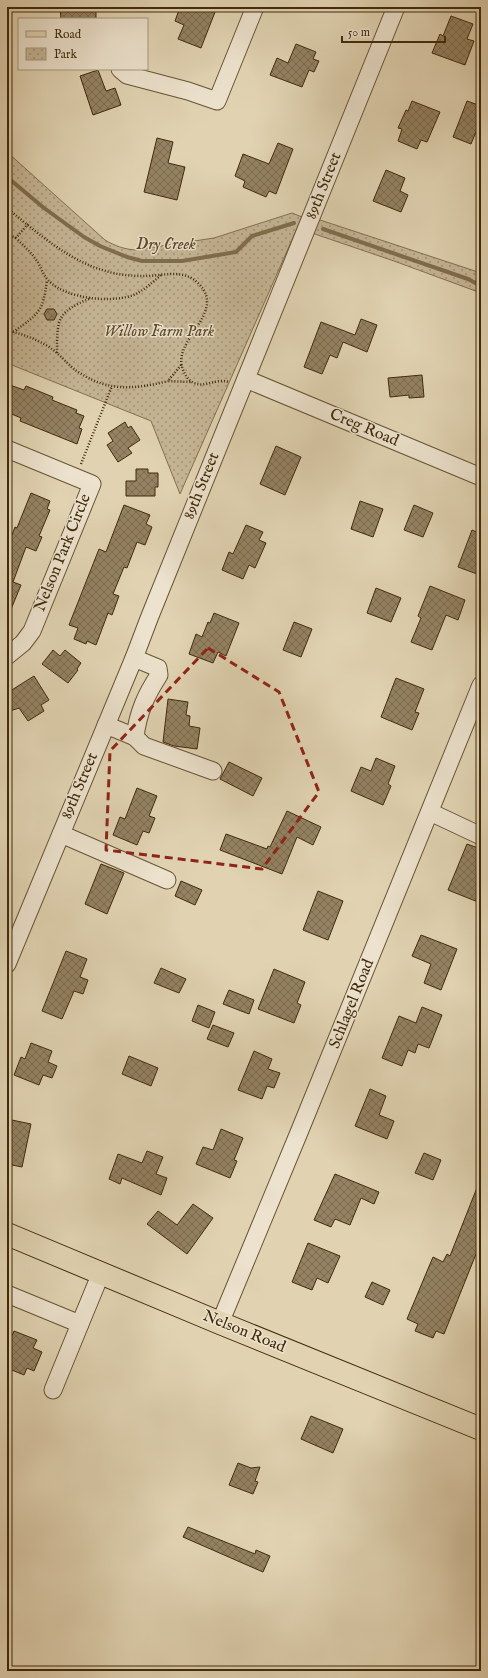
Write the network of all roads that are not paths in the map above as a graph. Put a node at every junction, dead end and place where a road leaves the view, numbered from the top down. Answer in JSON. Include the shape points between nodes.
{"nodes":[{"id":1,"x":255,"y":7,"type":"edge"},
{"id":2,"x":396,"y":7,"type":"edge"},
{"id":3,"x":121,"y":70,"type":"edge"},
{"id":4,"x":244,"y":383,"type":"junction"},
{"id":5,"x":7,"y":449,"type":"edge"},
{"id":6,"x":481,"y":477,"type":"edge"},
{"id":7,"x":7,"y":656,"type":"edge"},
{"id":8,"x":134,"y":658,"type":"junction"},
{"id":9,"x":481,"y":685,"type":"edge"},
{"id":10,"x":106,"y":725,"type":"junction"},
{"id":11,"x":135,"y":737,"type":"junction"},
{"id":12,"x":212,"y":771,"type":"dead end"},
{"id":13,"x":430,"y":812,"type":"junction"},
{"id":14,"x":60,"y":834,"type":"junction"},
{"id":15,"x":481,"y":836,"type":"edge"},
{"id":16,"x":167,"y":880,"type":"dead end"},
{"id":17,"x":7,"y":964,"type":"edge"},
{"id":18,"x":7,"y":1234,"type":"edge"},
{"id":19,"x":101,"y":1273,"type":"junction"},
{"id":20,"x":7,"y":1294,"type":"edge"},
{"id":21,"x":220,"y":1323,"type":"junction"},
{"id":22,"x":80,"y":1324,"type":"junction"},
{"id":23,"x":53,"y":1390,"type":"dead end"},
{"id":24,"x":481,"y":1429,"type":"edge"}],
"edges":[{"from":1,"to":3,"type":"street","via":[[217,101],[127,75]]},
{"from":2,"to":4,"type":"street","name":"89th Street"},
{"from":4,"to":6,"type":"street","name":"Creg Road"},
{"from":4,"to":8,"type":"street","name":"89th Street"},
{"from":5,"to":7,"type":"street","name":"Nelson Park Circle","via":[[92,484],[32,631]]},
{"from":8,"to":10,"type":"street","name":"89th Street"},
{"from":8,"to":11,"type":"street","via":[[158,668],[159,675],[147,694],[137,720]]},
{"from":9,"to":13,"type":"street","name":"Schlagel Road"},
{"from":10,"to":11,"type":"street"},
{"from":10,"to":14,"type":"street","name":"89th Street"},
{"from":11,"to":12,"type":"street","via":[[144,746]]},
{"from":13,"to":15,"type":"street"},
{"from":13,"to":21,"type":"street","name":"Schlagel Road"},
{"from":14,"to":16,"type":"street"},
{"from":14,"to":17,"type":"street","name":"89th Street"},
{"from":18,"to":19,"type":"main road","name":"Nelson Road"},
{"from":19,"to":21,"type":"main road","name":"Nelson Road"},
{"from":19,"to":22,"type":"street"},
{"from":20,"to":22,"type":"street"},
{"from":21,"to":24,"type":"main road","name":"Nelson Road"},
{"from":22,"to":23,"type":"street"}]}
